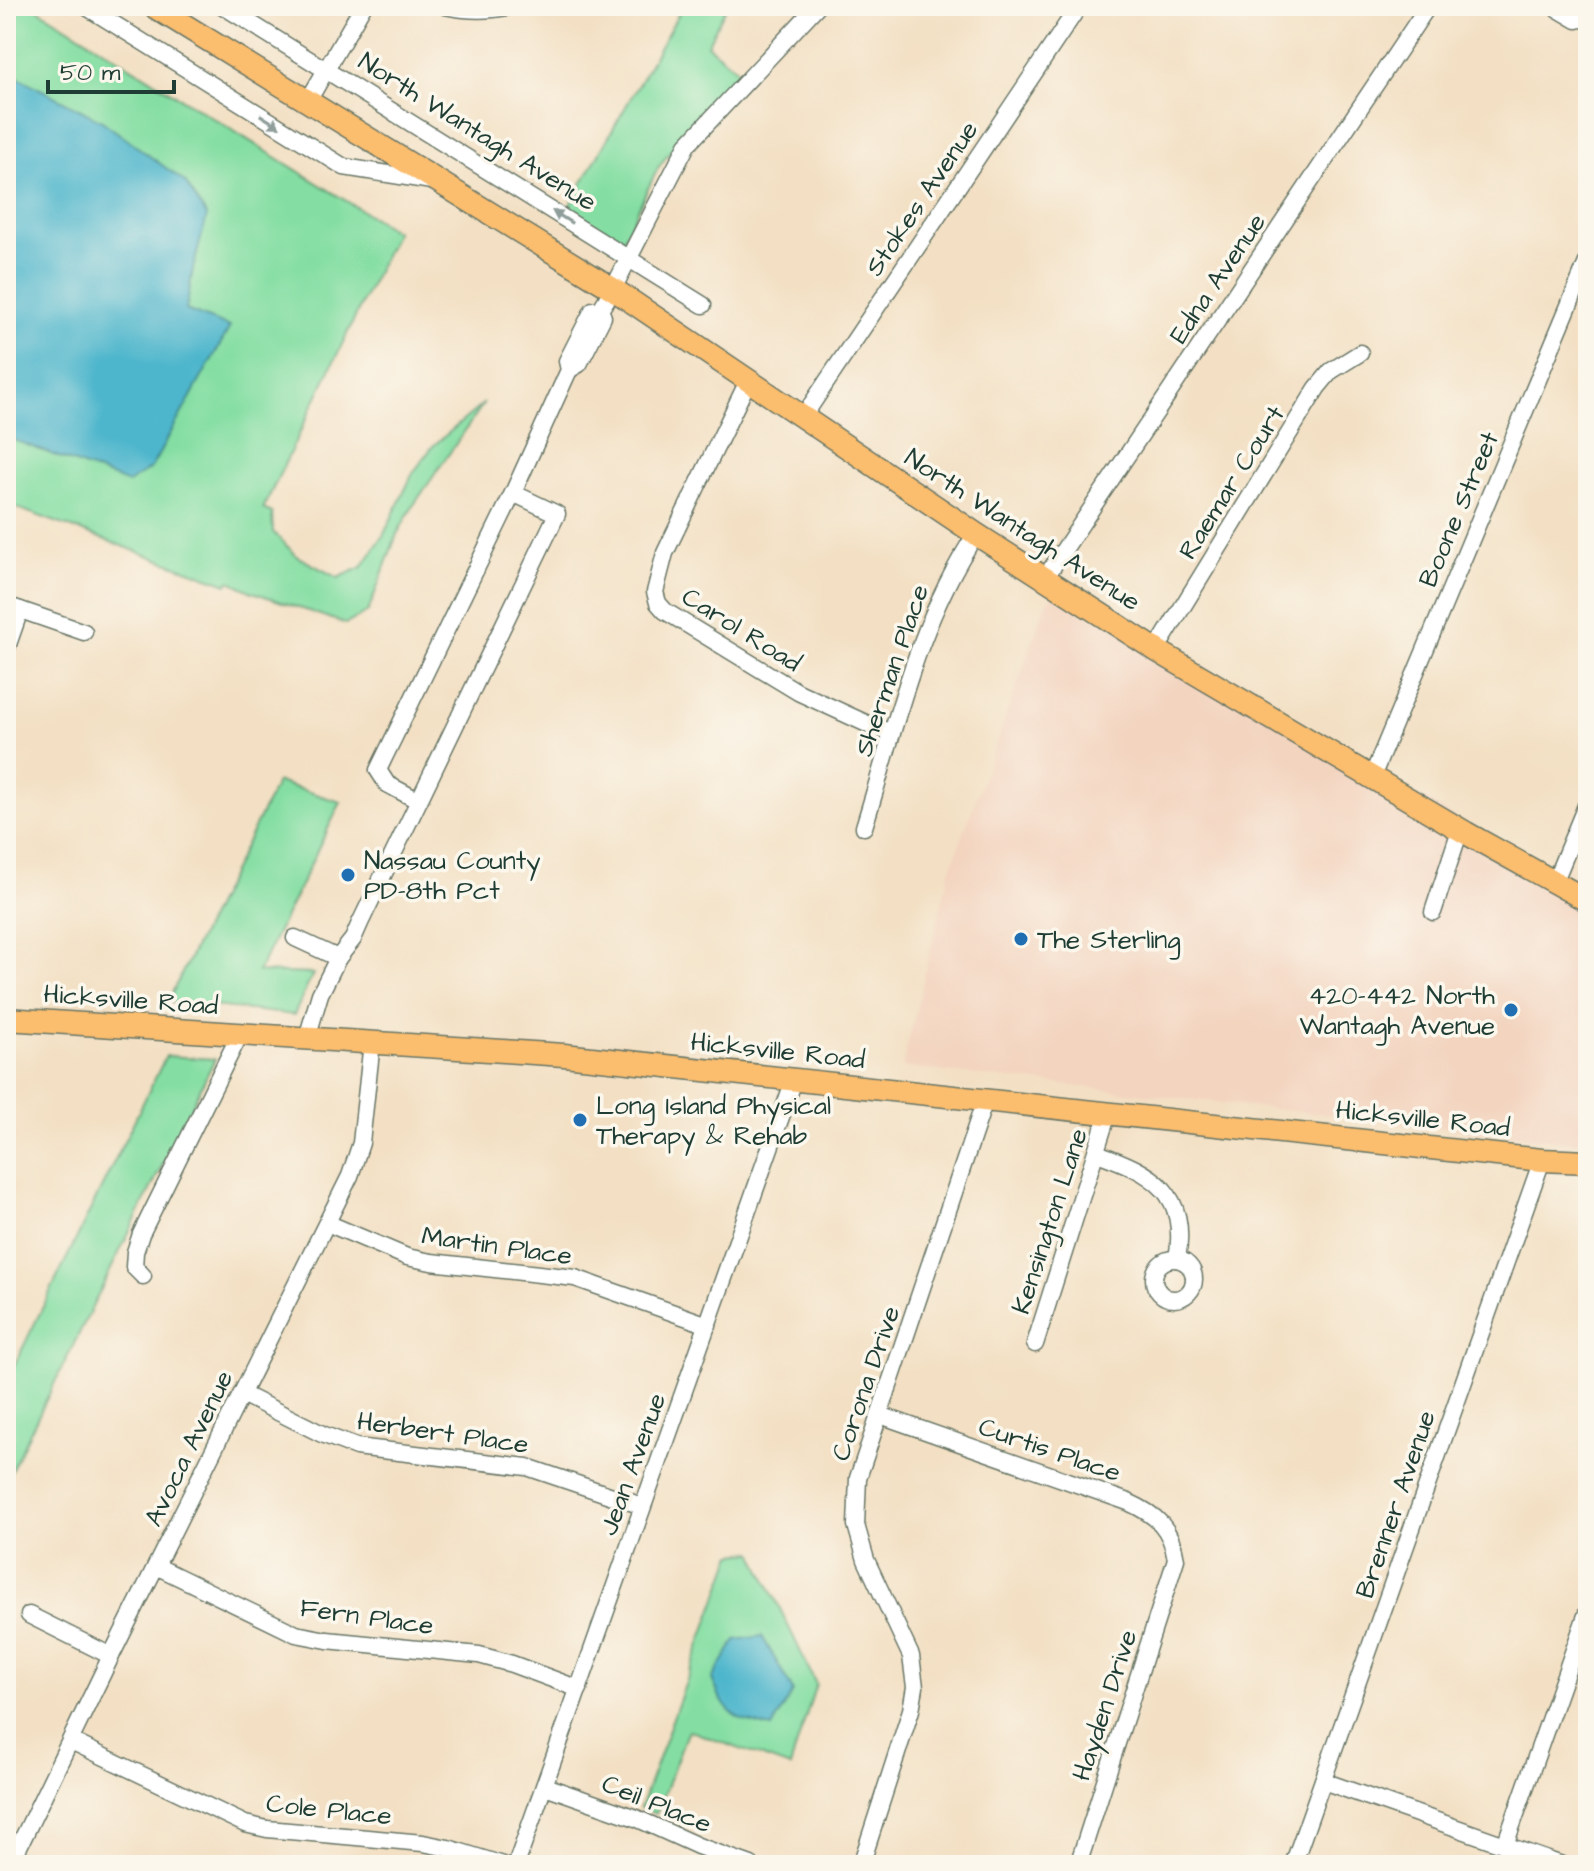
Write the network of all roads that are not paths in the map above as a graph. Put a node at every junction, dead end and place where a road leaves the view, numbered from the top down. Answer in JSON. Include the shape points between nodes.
{"nodes":[{"id":1,"x":85,"y":6,"type":"edge"},
{"id":2,"x":153,"y":6,"type":"edge"},
{"id":3,"x":223,"y":6,"type":"edge"},
{"id":4,"x":363,"y":6,"type":"edge"},
{"id":5,"x":445,"y":6,"type":"edge"},
{"id":6,"x":512,"y":6,"type":"edge"},
{"id":7,"x":817,"y":6,"type":"edge"},
{"id":8,"x":1079,"y":6,"type":"edge"},
{"id":9,"x":1553,"y":6,"type":"edge"},
{"id":10,"x":1421,"y":9,"type":"edge"},
{"id":11,"x":1588,"y":17,"type":"edge"},
{"id":12,"x":325,"y":70,"type":"junction"},
{"id":13,"x":308,"y":101,"type":"junction"},
{"id":14,"x":440,"y":182,"type":"junction"},
{"id":15,"x":629,"y":258,"type":"junction"},
{"id":16,"x":1588,"y":260,"type":"edge"},
{"id":17,"x":613,"y":289,"type":"junction"},
{"id":18,"x":703,"y":305,"type":"dead end"},
{"id":19,"x":1360,"y":353,"type":"dead end"},
{"id":20,"x":748,"y":381,"type":"junction"},
{"id":21,"x":803,"y":417,"type":"junction"},
{"id":22,"x":513,"y":493,"type":"junction"},
{"id":23,"x":976,"y":534,"type":"junction"},
{"id":24,"x":1045,"y":578,"type":"junction"},
{"id":25,"x":13,"y":608,"type":"edge"},
{"id":26,"x":84,"y":632,"type":"dead end"},
{"id":27,"x":6,"y":650,"type":"edge"},
{"id":28,"x":1156,"y":650,"type":"junction"},
{"id":29,"x":892,"y":732,"type":"junction"},
{"id":30,"x":1372,"y":777,"type":"junction"},
{"id":31,"x":419,"y":801,"type":"junction"},
{"id":32,"x":1588,"y":801,"type":"edge"},
{"id":33,"x":864,"y":827,"type":"dead end"},
{"id":34,"x":1460,"y":830,"type":"junction"},
{"id":35,"x":1554,"y":883,"type":"junction"},
{"id":36,"x":1588,"y":901,"type":"edge"},
{"id":37,"x":1433,"y":912,"type":"dead end"},
{"id":38,"x":295,"y":938,"type":"dead end"},
{"id":39,"x":338,"y":958,"type":"junction"},
{"id":40,"x":6,"y":1019,"type":"edge"},
{"id":41,"x":240,"y":1034,"type":"junction"},
{"id":42,"x":307,"y":1038,"type":"junction"},
{"id":43,"x":372,"y":1042,"type":"junction"},
{"id":44,"x":794,"y":1080,"type":"junction"},
{"id":45,"x":985,"y":1100,"type":"junction"},
{"id":46,"x":1108,"y":1113,"type":"junction"},
{"id":47,"x":1097,"y":1153,"type":"junction"},
{"id":48,"x":1542,"y":1160,"type":"junction"},
{"id":49,"x":1588,"y":1162,"type":"edge"},
{"id":50,"x":1588,"y":1171,"type":"edge"},
{"id":51,"x":327,"y":1223,"type":"junction"},
{"id":52,"x":1177,"y":1259,"type":"dead end"},
{"id":53,"x":143,"y":1276,"type":"dead end"},
{"id":54,"x":708,"y":1325,"type":"junction"},
{"id":55,"x":1035,"y":1344,"type":"dead end"},
{"id":56,"x":242,"y":1394,"type":"junction"},
{"id":57,"x":880,"y":1415,"type":"junction"},
{"id":58,"x":642,"y":1506,"type":"junction"},
{"id":59,"x":1176,"y":1559,"type":"joint"},
{"id":60,"x":156,"y":1566,"type":"junction"},
{"id":61,"x":1588,"y":1610,"type":"edge"},
{"id":62,"x":29,"y":1615,"type":"dead end"},
{"id":63,"x":111,"y":1656,"type":"junction"},
{"id":64,"x":579,"y":1689,"type":"junction"},
{"id":65,"x":71,"y":1741,"type":"junction"},
{"id":66,"x":1323,"y":1781,"type":"junction"},
{"id":67,"x":545,"y":1786,"type":"junction"},
{"id":68,"x":1505,"y":1845,"type":"junction"},
{"id":69,"x":10,"y":1865,"type":"edge"},
{"id":70,"x":503,"y":1865,"type":"edge"},
{"id":71,"x":516,"y":1865,"type":"edge"},
{"id":72,"x":751,"y":1865,"type":"edge"},
{"id":73,"x":861,"y":1865,"type":"edge"},
{"id":74,"x":1078,"y":1865,"type":"edge"},
{"id":75,"x":1293,"y":1865,"type":"edge"},
{"id":76,"x":1562,"y":1865,"type":"edge"}],
"edges":[{"from":1,"to":14,"type":"street","name":"North Wantagh Avenue","one_way":true,"via":[[344,167]]},
{"from":2,"to":13,"type":"main road","name":"North Wantagh Avenue"},
{"from":3,"to":12,"type":"street","name":"North Wantagh Avenue"},
{"from":4,"to":12,"type":"street"},
{"from":5,"to":6,"type":"street"},
{"from":7,"to":15,"type":"street","via":[[687,145]]},
{"from":8,"to":21,"type":"street","name":"Stokes Avenue"},
{"from":9,"to":11,"type":"street","via":[[1577,20]]},
{"from":10,"to":24,"type":"street","name":"Edna Avenue"},
{"from":12,"to":13,"type":"street"},
{"from":15,"to":12,"type":"street","name":"North Wantagh Avenue","one_way":true},
{"from":13,"to":14,"type":"main road","name":"North Wantagh Avenue"},
{"from":14,"to":17,"type":"main road","name":"North Wantagh Avenue"},
{"from":15,"to":17,"type":"street"},
{"from":15,"to":18,"type":"street","name":"North Wantagh Avenue"},
{"from":16,"to":30,"type":"street","name":"Boone Street"},
{"from":17,"to":20,"type":"main road","name":"North Wantagh Avenue"},
{"from":17,"to":22,"type":"street","via":[[600,310],[593,310],[567,361],[569,370]]},
{"from":19,"to":28,"type":"street","name":"Raemar Court","via":[[1331,371],[1317,388]]},
{"from":20,"to":21,"type":"main road","name":"North Wantagh Avenue"},
{"from":20,"to":29,"type":"street","name":"Carol Road","via":[[665,553],[655,592],[658,603],[798,692]]},
{"from":21,"to":23,"type":"main road","name":"North Wantagh Avenue"},
{"from":22,"to":31,"type":"street","via":[[378,770],[387,784]]},
{"from":22,"to":31,"type":"street","via":[[557,514]]},
{"from":23,"to":24,"type":"main road","name":"North Wantagh Avenue"},
{"from":23,"to":29,"type":"street","name":"Sherman Place","via":[[936,605]]},
{"from":24,"to":28,"type":"main road","name":"North Wantagh Avenue"},
{"from":25,"to":26,"type":"street"},
{"from":25,"to":27,"type":"street"},
{"from":28,"to":30,"type":"main road","name":"North Wantagh Avenue"},
{"from":29,"to":33,"type":"street","name":"Sherman Place"},
{"from":30,"to":34,"type":"main road","name":"North Wantagh Avenue"},
{"from":31,"to":39,"type":"street","via":[[353,939]]},
{"from":32,"to":35,"type":"street"},
{"from":34,"to":35,"type":"main road","name":"North Wantagh Avenue"},
{"from":34,"to":37,"type":"street"},
{"from":35,"to":36,"type":"main road","name":"North Wantagh Avenue"},
{"from":38,"to":39,"type":"street"},
{"from":39,"to":42,"type":"street"},
{"from":40,"to":41,"type":"main road","name":"Hicksville Road"},
{"from":41,"to":42,"type":"main road","name":"Hicksville Road"},
{"from":41,"to":53,"type":"street","via":[[141,1234],[134,1267]]},
{"from":42,"to":43,"type":"main road","name":"Hicksville Road"},
{"from":43,"to":44,"type":"main road","name":"Hicksville Road","via":[[564,1055]]},
{"from":43,"to":51,"type":"street","name":"Avoca Avenue","via":[[361,1143]]},
{"from":44,"to":45,"type":"main road","name":"Hicksville Road"},
{"from":44,"to":54,"type":"street","name":"Jean Avenue"},
{"from":45,"to":46,"type":"main road","name":"Hicksville Road"},
{"from":45,"to":57,"type":"street","name":"Corona Drive"},
{"from":46,"to":47,"type":"street","name":"Kensington Lane"},
{"from":46,"to":48,"type":"main road","name":"Hicksville Road"},
{"from":47,"to":52,"type":"street","via":[[1139,1169],[1166,1193],[1180,1226]]},
{"from":47,"to":55,"type":"street","name":"Kensington Lane"},
{"from":48,"to":49,"type":"main road","name":"Hicksville Road"},
{"from":48,"to":50,"type":"main road","name":"Hicksville Road"},
{"from":48,"to":66,"type":"street","name":"Brenner Avenue"},
{"from":51,"to":54,"type":"street","name":"Martin Place","via":[[407,1257],[575,1278]]},
{"from":51,"to":56,"type":"street","name":"Avoca Avenue"},
{"from":54,"to":58,"type":"street","name":"Jean Avenue"},
{"from":56,"to":58,"type":"street","name":"Herbert Place","via":[[356,1447],[527,1467]]},
{"from":56,"to":60,"type":"street","name":"Avoca Avenue"},
{"from":57,"to":59,"type":"street","name":"Curtis Place","via":[[1148,1511],[1173,1538]]},
{"from":57,"to":73,"type":"street","name":"Corona Drive","via":[[858,1478],[856,1525],[866,1560],[911,1656],[915,1687]]},
{"from":58,"to":64,"type":"street","name":"Jean Avenue"},
{"from":59,"to":74,"type":"street","name":"Hayden Drive"},
{"from":60,"to":63,"type":"street","name":"Avoca Avenue"},
{"from":60,"to":64,"type":"street","name":"Fern Place","via":[[296,1634],[479,1655]]},
{"from":61,"to":68,"type":"street"},
{"from":62,"to":63,"type":"street"},
{"from":63,"to":65,"type":"street","name":"Avoca Avenue"},
{"from":64,"to":67,"type":"street","name":"Jean Avenue"},
{"from":65,"to":69,"type":"street","name":"Avoca Avenue"},
{"from":65,"to":70,"type":"street","name":"Cole Place","via":[[245,1824],[423,1843]]},
{"from":66,"to":68,"type":"street"},
{"from":66,"to":75,"type":"street","name":"Brenner Avenue"},
{"from":67,"to":71,"type":"street","name":"Jean Avenue"},
{"from":67,"to":72,"type":"street","name":"Ceil Place"},
{"from":68,"to":76,"type":"street"}]}
